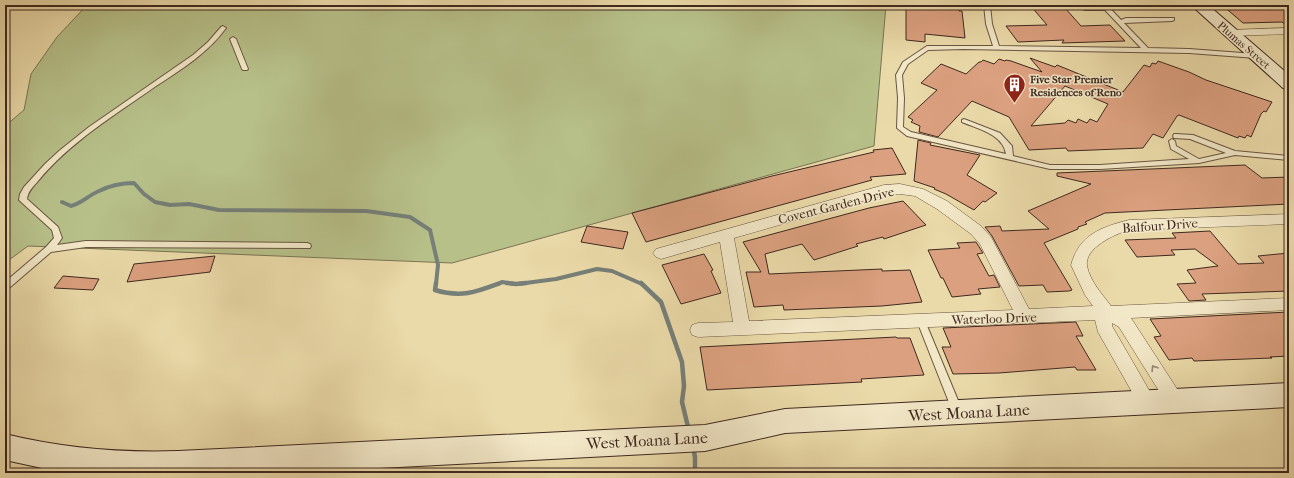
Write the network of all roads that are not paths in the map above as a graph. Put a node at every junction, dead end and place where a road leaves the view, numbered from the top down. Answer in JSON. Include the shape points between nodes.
{"nodes":[{"id":1,"x":987,"y":5,"type":"edge"},
{"id":2,"x":1076,"y":5,"type":"edge"},
{"id":3,"x":1199,"y":5,"type":"edge"},
{"id":4,"x":1105,"y":7,"type":"edge"},
{"id":5,"x":1172,"y":19,"type":"dead end"},
{"id":6,"x":1119,"y":22,"type":"junction"},
{"id":7,"x":223,"y":28,"type":"dead end"},
{"id":8,"x":1289,"y":31,"type":"edge"},
{"id":9,"x":1231,"y":33,"type":"junction"},
{"id":10,"x":233,"y":38,"type":"dead end"},
{"id":11,"x":998,"y":48,"type":"junction"},
{"id":12,"x":1146,"y":50,"type":"junction"},
{"id":13,"x":1257,"y":56,"type":"junction"},
{"id":14,"x":245,"y":69,"type":"dead end"},
{"id":15,"x":1289,"y":84,"type":"edge"},
{"id":16,"x":964,"y":121,"type":"dead end"},
{"id":17,"x":1234,"y":153,"type":"junction"},
{"id":18,"x":1010,"y":158,"type":"junction"},
{"id":19,"x":1289,"y":158,"type":"edge"},
{"id":20,"x":1198,"y":162,"type":"junction"},
{"id":21,"x":1289,"y":219,"type":"edge"},
{"id":22,"x":726,"y":234,"type":"junction"},
{"id":23,"x":307,"y":246,"type":"dead end"},
{"id":24,"x":49,"y":249,"type":"junction"},
{"id":25,"x":661,"y":253,"type":"dead end"},
{"id":26,"x":5,"y":287,"type":"edge"},
{"id":27,"x":1289,"y":304,"type":"edge"},
{"id":28,"x":1107,"y":312,"type":"junction"},
{"id":29,"x":1025,"y":316,"type":"junction"},
{"id":30,"x":921,"y":321,"type":"junction"},
{"id":31,"x":742,"y":328,"type":"junction"},
{"id":32,"x":698,"y":330,"type":"dead end"},
{"id":33,"x":1289,"y":395,"type":"edge"},
{"id":34,"x":1175,"y":401,"type":"junction"},
{"id":35,"x":1147,"y":402,"type":"junction"},
{"id":36,"x":958,"y":412,"type":"junction"},
{"id":37,"x":5,"y":447,"type":"edge"}],
"edges":[{"from":1,"to":11,"type":"lane","via":[[989,24]]},
{"from":2,"to":4,"type":"lane","via":[[1085,8]]},
{"from":3,"to":9,"type":"street","name":"Plumas Street"},
{"from":4,"to":6,"type":"lane"},
{"from":5,"to":6,"type":"lane"},
{"from":6,"to":12,"type":"lane"},
{"from":7,"to":24,"type":"lane","via":[[197,55],[58,154],[23,194],[23,200],[55,229],[58,238]]},
{"from":8,"to":9,"type":"street"},
{"from":9,"to":13,"type":"street","name":"Plumas Street"},
{"from":10,"to":14,"type":"lane"},
{"from":11,"to":12,"type":"lane"},
{"from":11,"to":18,"type":"lane","via":[[927,48],[905,63],[899,75],[900,128],[909,134]]},
{"from":12,"to":13,"type":"lane"},
{"from":13,"to":15,"type":"street","name":"Plumas Street"},
{"from":16,"to":18,"type":"lane","via":[[998,135],[1008,146]]},
{"from":17,"to":19,"type":"lane"},
{"from":17,"to":20,"type":"lane"},
{"from":17,"to":20,"type":"lane","via":[[1191,137],[1174,139],[1173,147]]},
{"from":18,"to":20,"type":"lane","via":[[1050,167]]},
{"from":21,"to":28,"type":"street","name":"Balfour Drive","via":[[1129,225],[1110,230],[1082,253],[1079,265],[1093,295]]},
{"from":22,"to":25,"type":"street","name":"Covent Garden Drive"},
{"from":22,"to":29,"type":"street","name":"Covent Garden Drive","via":[[884,190],[918,192],[942,205],[976,230],[986,241]]},
{"from":22,"to":31,"type":"street"},
{"from":23,"to":24,"type":"lane","via":[[86,244]]},
{"from":24,"to":26,"type":"lane"},
{"from":27,"to":28,"type":"street","name":"Waterloo Drive"},
{"from":28,"to":29,"type":"street","name":"Waterloo Drive"},
{"from":34,"to":28,"type":"street","name":"Balfour Drive","one_way":true,"via":[[1125,322]]},
{"from":28,"to":35,"type":"street","via":[[1103,319],[1104,327]]},
{"from":29,"to":30,"type":"street","name":"Waterloo Drive"},
{"from":30,"to":31,"type":"street","name":"Waterloo Drive"},
{"from":30,"to":36,"type":"lane"},
{"from":31,"to":32,"type":"street","name":"Waterloo Drive"},
{"from":33,"to":34,"type":"street","name":"West Moana Lane"},
{"from":34,"to":35,"type":"street","name":"West Moana Lane"},
{"from":35,"to":36,"type":"street","name":"West Moana Lane"},
{"from":36,"to":37,"type":"street","name":"West Moana Lane","via":[[785,421],[705,438],[178,465],[143,466],[75,462]]}]}
